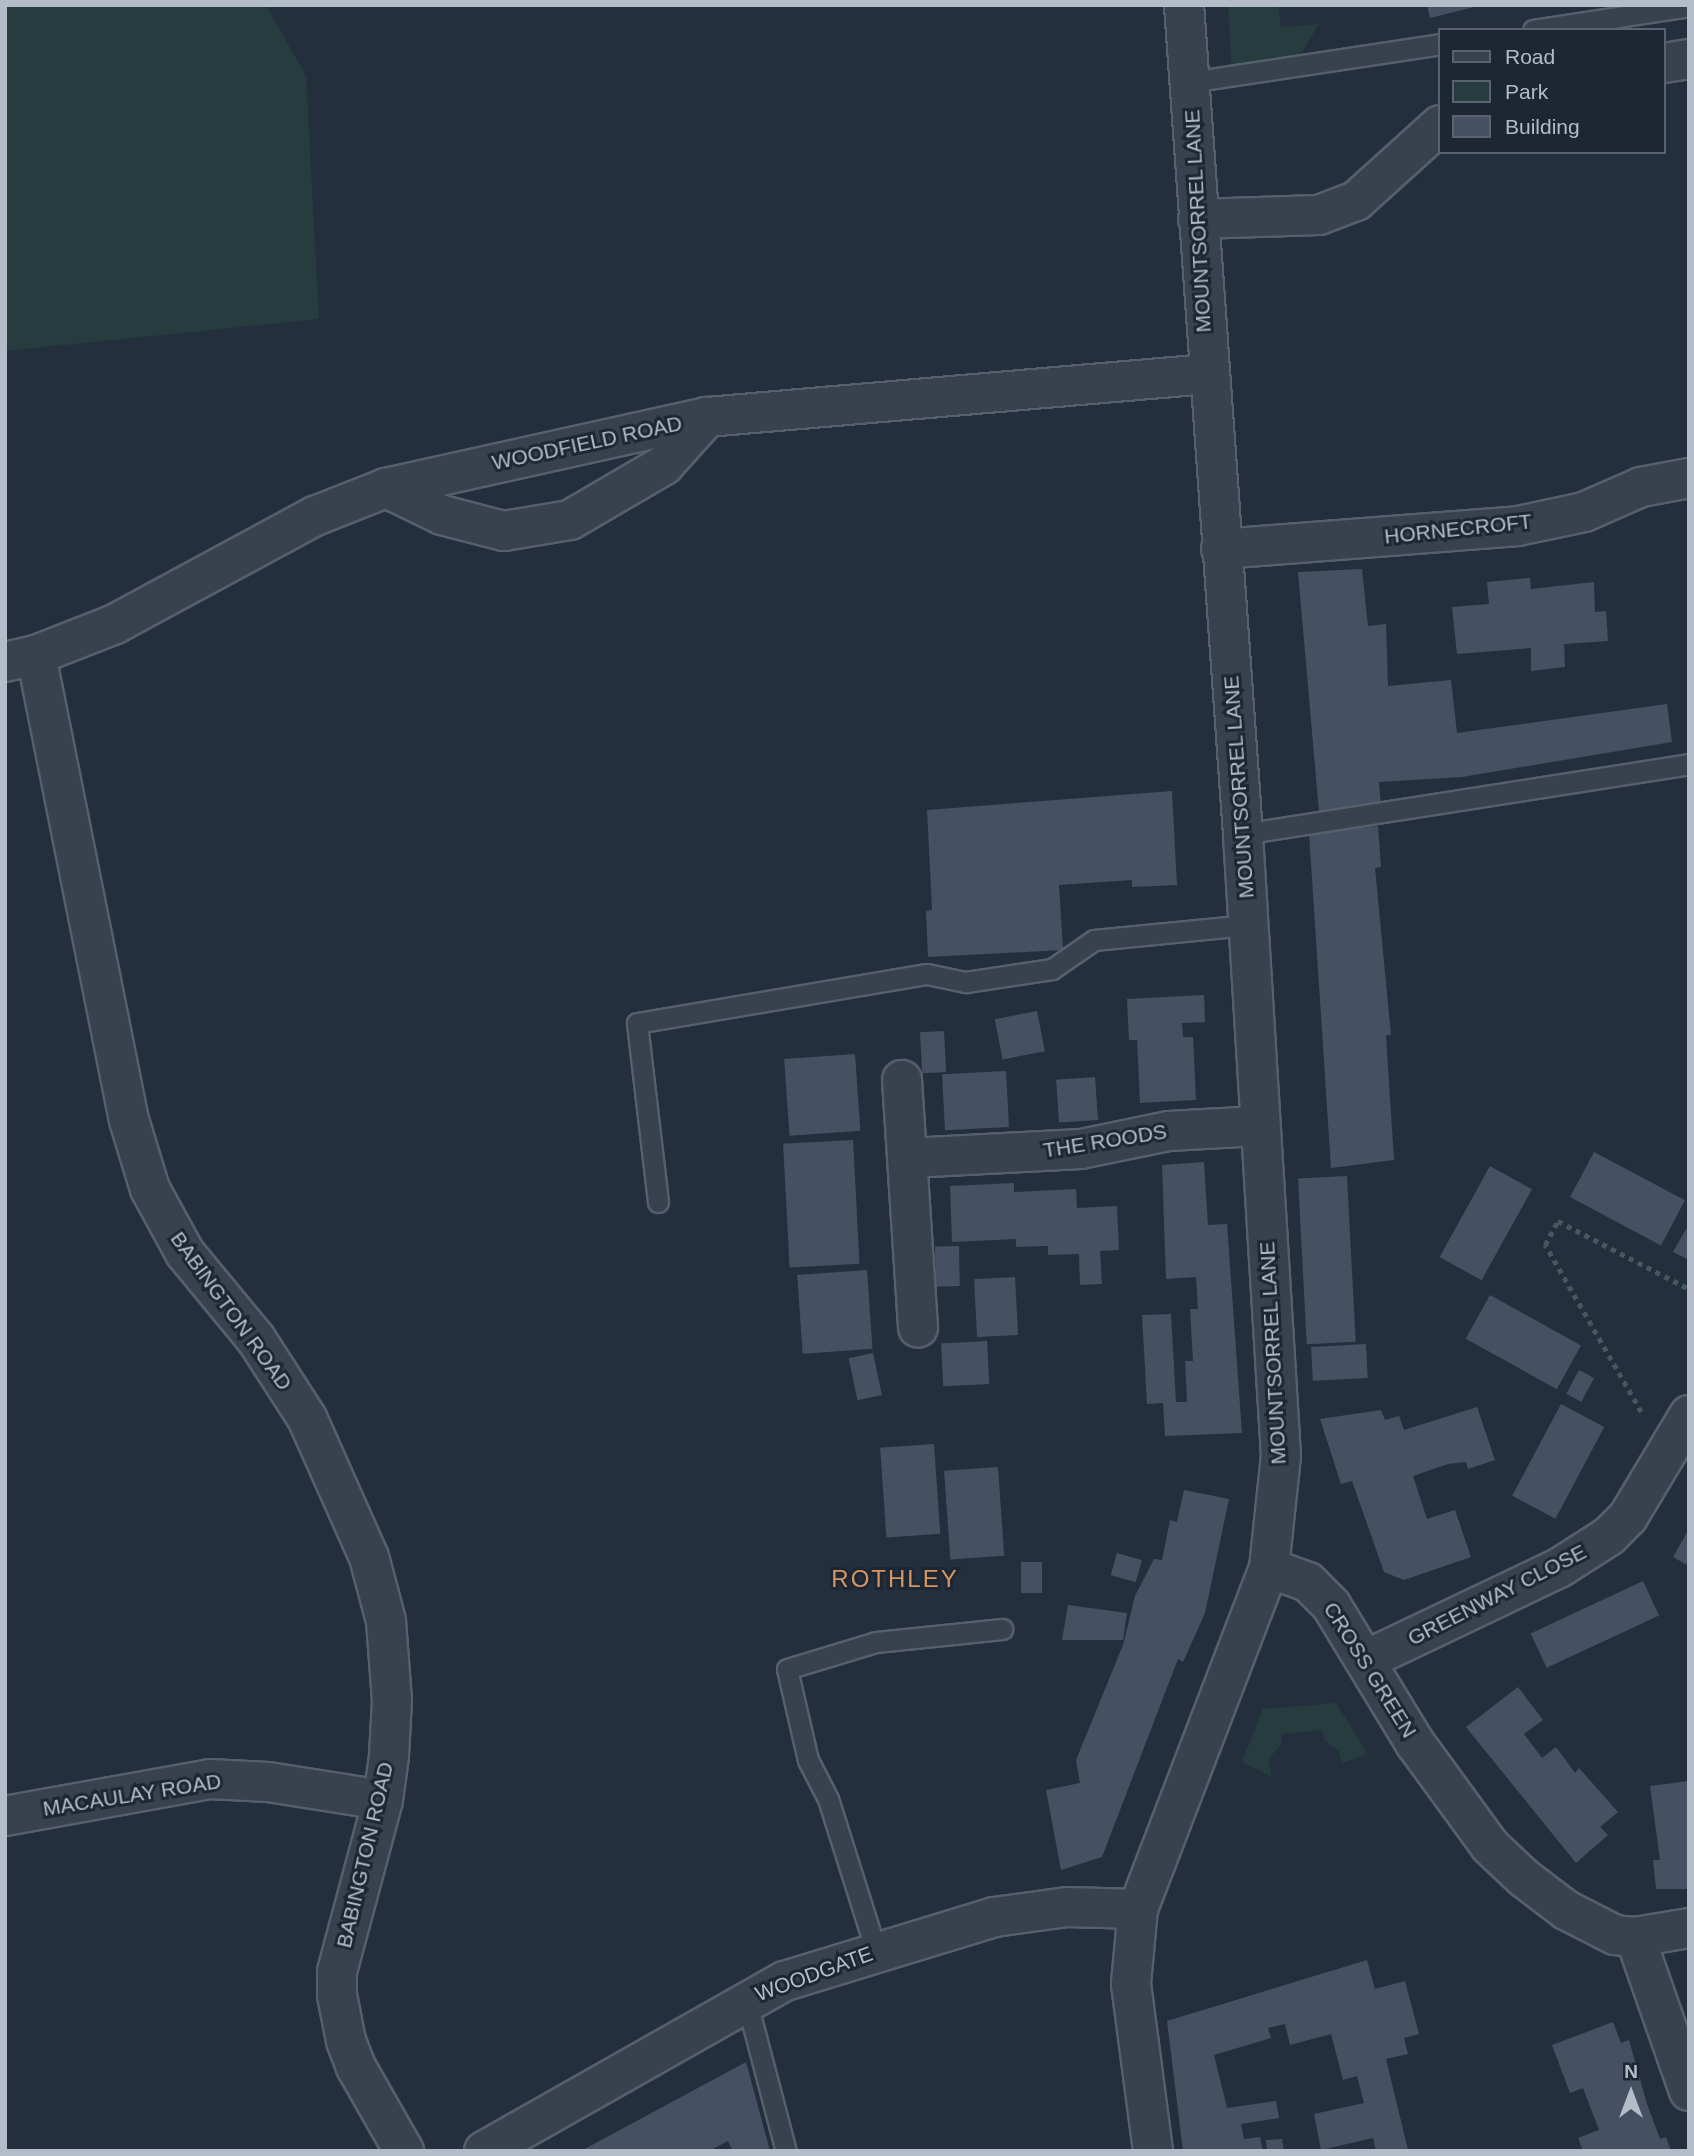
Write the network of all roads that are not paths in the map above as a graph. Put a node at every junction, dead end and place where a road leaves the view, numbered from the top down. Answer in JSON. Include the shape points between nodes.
{"nodes":[{"id":1,"x":1184,"y":5,"type":"edge"},
{"id":2,"x":1689,"y":6,"type":"edge"},
{"id":3,"x":1546,"y":28,"type":"edge"},
{"id":4,"x":1438,"y":44,"type":"edge"},
{"id":5,"x":1689,"y":59,"type":"edge"},
{"id":6,"x":1666,"y":63,"type":"edge"},
{"id":7,"x":1190,"y":82,"type":"junction"},
{"id":8,"x":1438,"y":127,"type":"edge"},
{"id":9,"x":1198,"y":219,"type":"junction"},
{"id":10,"x":1208,"y":374,"type":"junction"},
{"id":11,"x":707,"y":417,"type":"junction"},
{"id":12,"x":1689,"y":478,"type":"edge"},
{"id":13,"x":386,"y":488,"type":"junction"},
{"id":14,"x":1221,"y":549,"type":"junction"},
{"id":15,"x":20,"y":658,"type":"edge"},
{"id":16,"x":1689,"y":764,"type":"edge"},
{"id":17,"x":1243,"y":834,"type":"junction"},
{"id":18,"x":1248,"y":925,"type":"junction"},
{"id":19,"x":902,"y":1080,"type":"dead end"},
{"id":20,"x":1259,"y":1126,"type":"junction"},
{"id":21,"x":909,"y":1158,"type":"junction"},
{"id":22,"x":658,"y":1202,"type":"dead end"},
{"id":23,"x":919,"y":1326,"type":"dead end"},
{"id":24,"x":1689,"y":1415,"type":"edge"},
{"id":25,"x":1269,"y":1568,"type":"junction"},
{"id":26,"x":1002,"y":1629,"type":"dead end"},
{"id":27,"x":1366,"y":1660,"type":"junction"},
{"id":28,"x":383,"y":1800,"type":"junction"},
{"id":29,"x":5,"y":1816,"type":"edge"},
{"id":30,"x":1138,"y":1909,"type":"junction"},
{"id":31,"x":1689,"y":1928,"type":"edge"},
{"id":32,"x":1635,"y":1937,"type":"junction"},
{"id":33,"x":876,"y":1951,"type":"junction"},
{"id":34,"x":746,"y":1999,"type":"junction"},
{"id":35,"x":1689,"y":2091,"type":"edge"},
{"id":36,"x":404,"y":2151,"type":"edge"},
{"id":37,"x":484,"y":2151,"type":"edge"},
{"id":38,"x":786,"y":2151,"type":"edge"},
{"id":39,"x":1153,"y":2151,"type":"edge"}],
"edges":[{"from":1,"to":7,"type":"street","name":"MOUNTSORREL LANE"},
{"from":2,"to":3,"type":"lane"},
{"from":4,"to":7,"type":"lane"},
{"from":5,"to":6,"type":"street"},
{"from":7,"to":9,"type":"street","name":"MOUNTSORREL LANE"},
{"from":8,"to":9,"type":"street","via":[[1394,170],[1344,206],[1319,215]]},
{"from":9,"to":10,"type":"street","name":"MOUNTSORREL LANE"},
{"from":10,"to":11,"type":"street","name":"WOODFIELD ROAD"},
{"from":10,"to":14,"type":"street","name":"MOUNTSORREL LANE"},
{"from":11,"to":13,"type":"street","name":"WOODFIELD ROAD"},
{"from":11,"to":13,"type":"street","via":[[664,465],[570,520],[504,531],[442,514]]},
{"from":12,"to":14,"type":"street","name":"HORNECROFT","via":[[1641,487],[1584,512],[1518,526]]},
{"from":13,"to":15,"type":"street","name":"WOODFIELD ROAD","via":[[315,516],[115,624]]},
{"from":14,"to":17,"type":"street","name":"MOUNTSORREL LANE"},
{"from":15,"to":28,"type":"street","name":"BABINGTON ROAD","via":[[150,1189],[185,1253],[256,1339],[307,1419],[369,1557],[386,1621],[393,1700]]},
{"from":16,"to":17,"type":"lane"},
{"from":17,"to":18,"type":"street","name":"MOUNTSORREL LANE"},
{"from":18,"to":20,"type":"street","name":"MOUNTSORREL LANE"},
{"from":18,"to":22,"type":"lane","via":[[1094,940],[1052,969],[966,982],[927,974],[637,1023]]},
{"from":19,"to":21,"type":"street"},
{"from":20,"to":21,"type":"street","name":"THE ROODS","via":[[1169,1131],[1081,1149]]},
{"from":20,"to":25,"type":"street","name":"MOUNTSORREL LANE","via":[[1281,1456]]},
{"from":21,"to":23,"type":"street"},
{"from":24,"to":27,"type":"street","name":"GREENWAY CLOSE","via":[[1628,1517],[1589,1551]]},
{"from":25,"to":27,"type":"street","name":"CROSS GREEN","via":[[1299,1577],[1322,1594]]},
{"from":25,"to":30,"type":"street"},
{"from":26,"to":33,"type":"lane","via":[[876,1642],[788,1669],[808,1760],[828,1799]]},
{"from":27,"to":32,"type":"street","name":"CROSS GREEN","via":[[1415,1742],[1505,1861],[1566,1910],[1615,1935]]},
{"from":28,"to":29,"type":"street","name":"MACAULAY ROAD","via":[[268,1782],[210,1779]]},
{"from":28,"to":36,"type":"street","name":"BABINGTON ROAD","via":[[337,1972],[337,1995],[356,2067]]},
{"from":30,"to":33,"type":"street","name":"WOODGATE","via":[[1034,1910],[947,1928]]},
{"from":30,"to":39,"type":"street","via":[[1132,2005]]},
{"from":31,"to":32,"type":"street"},
{"from":32,"to":35,"type":"street"},
{"from":33,"to":34,"type":"street","name":"WOODGATE","via":[[785,1980]]},
{"from":34,"to":37,"type":"street","name":"WOODGATE"},
{"from":34,"to":38,"type":"lane"}]}
